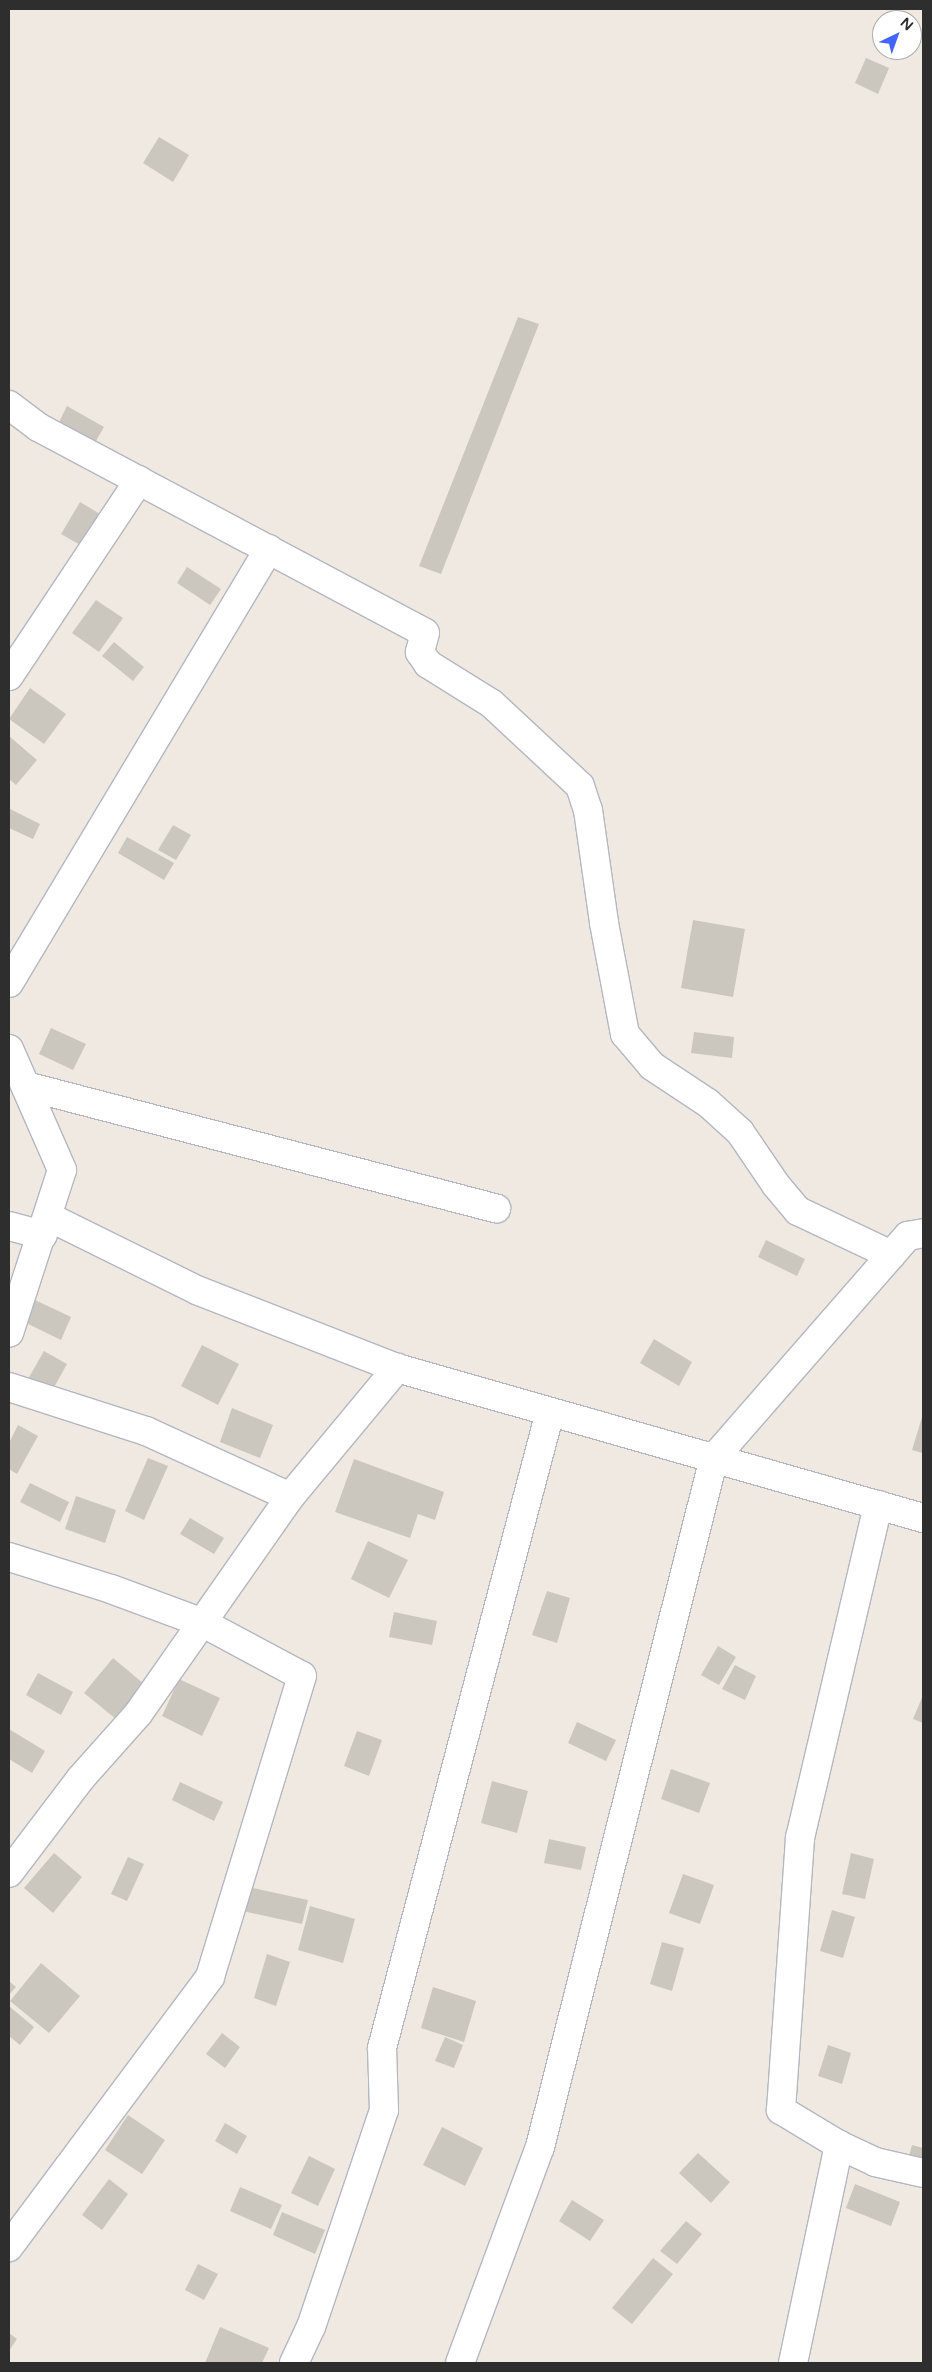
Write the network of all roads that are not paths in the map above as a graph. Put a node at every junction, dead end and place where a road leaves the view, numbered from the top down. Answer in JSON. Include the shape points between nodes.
{"nodes":[{"id":1,"x":12,"y":414,"type":"edge"},
{"id":2,"x":139,"y":480,"type":"junction"},
{"id":3,"x":269,"y":549,"type":"junction"},
{"id":4,"x":9,"y":676,"type":"edge"},
{"id":5,"x":9,"y":983,"type":"edge"},
{"id":6,"x":9,"y":1049,"type":"edge"},
{"id":7,"x":26,"y":1086,"type":"junction"},
{"id":8,"x":496,"y":1208,"type":"dead end"},
{"id":9,"x":9,"y":1226,"type":"edge"},
{"id":10,"x":46,"y":1226,"type":"junction"},
{"id":11,"x":923,"y":1234,"type":"edge"},
{"id":12,"x":891,"y":1255,"type":"junction"},
{"id":13,"x":9,"y":1333,"type":"edge"},
{"id":14,"x":397,"y":1368,"type":"junction"},
{"id":15,"x":9,"y":1386,"type":"edge"},
{"id":16,"x":550,"y":1412,"type":"junction"},
{"id":17,"x":714,"y":1458,"type":"junction"},
{"id":18,"x":290,"y":1497,"type":"junction"},
{"id":19,"x":878,"y":1505,"type":"junction"},
{"id":20,"x":923,"y":1518,"type":"edge"},
{"id":21,"x":9,"y":1557,"type":"edge"},
{"id":22,"x":203,"y":1623,"type":"junction"},
{"id":23,"x":9,"y":1873,"type":"edge"},
{"id":24,"x":839,"y":2145,"type":"junction"},
{"id":25,"x":923,"y":2173,"type":"edge"},
{"id":26,"x":9,"y":2247,"type":"edge"},
{"id":27,"x":294,"y":2363,"type":"edge"},
{"id":28,"x":460,"y":2363,"type":"edge"},
{"id":29,"x":793,"y":2363,"type":"edge"}],
"edges":[{"from":1,"to":2,"type":"street"},
{"from":2,"to":3,"type":"street"},
{"from":2,"to":4,"type":"street"},
{"from":3,"to":5,"type":"street"},
{"from":3,"to":12,"type":"street","via":[[425,633],[420,652],[428,664],[492,704],[580,786],[588,810],[625,1034],[652,1066],[708,1103],[740,1132],[776,1185],[798,1210]]},
{"from":6,"to":7,"type":"street"},
{"from":7,"to":8,"type":"street"},
{"from":7,"to":10,"type":"street","via":[[62,1170]]},
{"from":9,"to":10,"type":"street"},
{"from":10,"to":13,"type":"street"},
{"from":10,"to":14,"type":"street","via":[[199,1291]]},
{"from":11,"to":12,"type":"street","via":[[908,1236]]},
{"from":12,"to":17,"type":"street"},
{"from":14,"to":16,"type":"street"},
{"from":14,"to":18,"type":"street"},
{"from":15,"to":18,"type":"street","via":[[146,1431]]},
{"from":16,"to":17,"type":"street"},
{"from":16,"to":27,"type":"street","via":[[382,2048],[384,2110],[311,2326]]},
{"from":17,"to":19,"type":"street"},
{"from":17,"to":28,"type":"street","via":[[540,2147]]},
{"from":18,"to":22,"type":"street"},
{"from":19,"to":20,"type":"street"},
{"from":19,"to":24,"type":"street","via":[[800,1838],[781,2110]]},
{"from":21,"to":22,"type":"street","via":[[111,1589]]},
{"from":22,"to":23,"type":"street","via":[[138,1714],[81,1778]]},
{"from":22,"to":26,"type":"street","via":[[302,1676],[210,1977]]},
{"from":24,"to":25,"type":"street","via":[[874,2162]]},
{"from":24,"to":29,"type":"street"}]}
